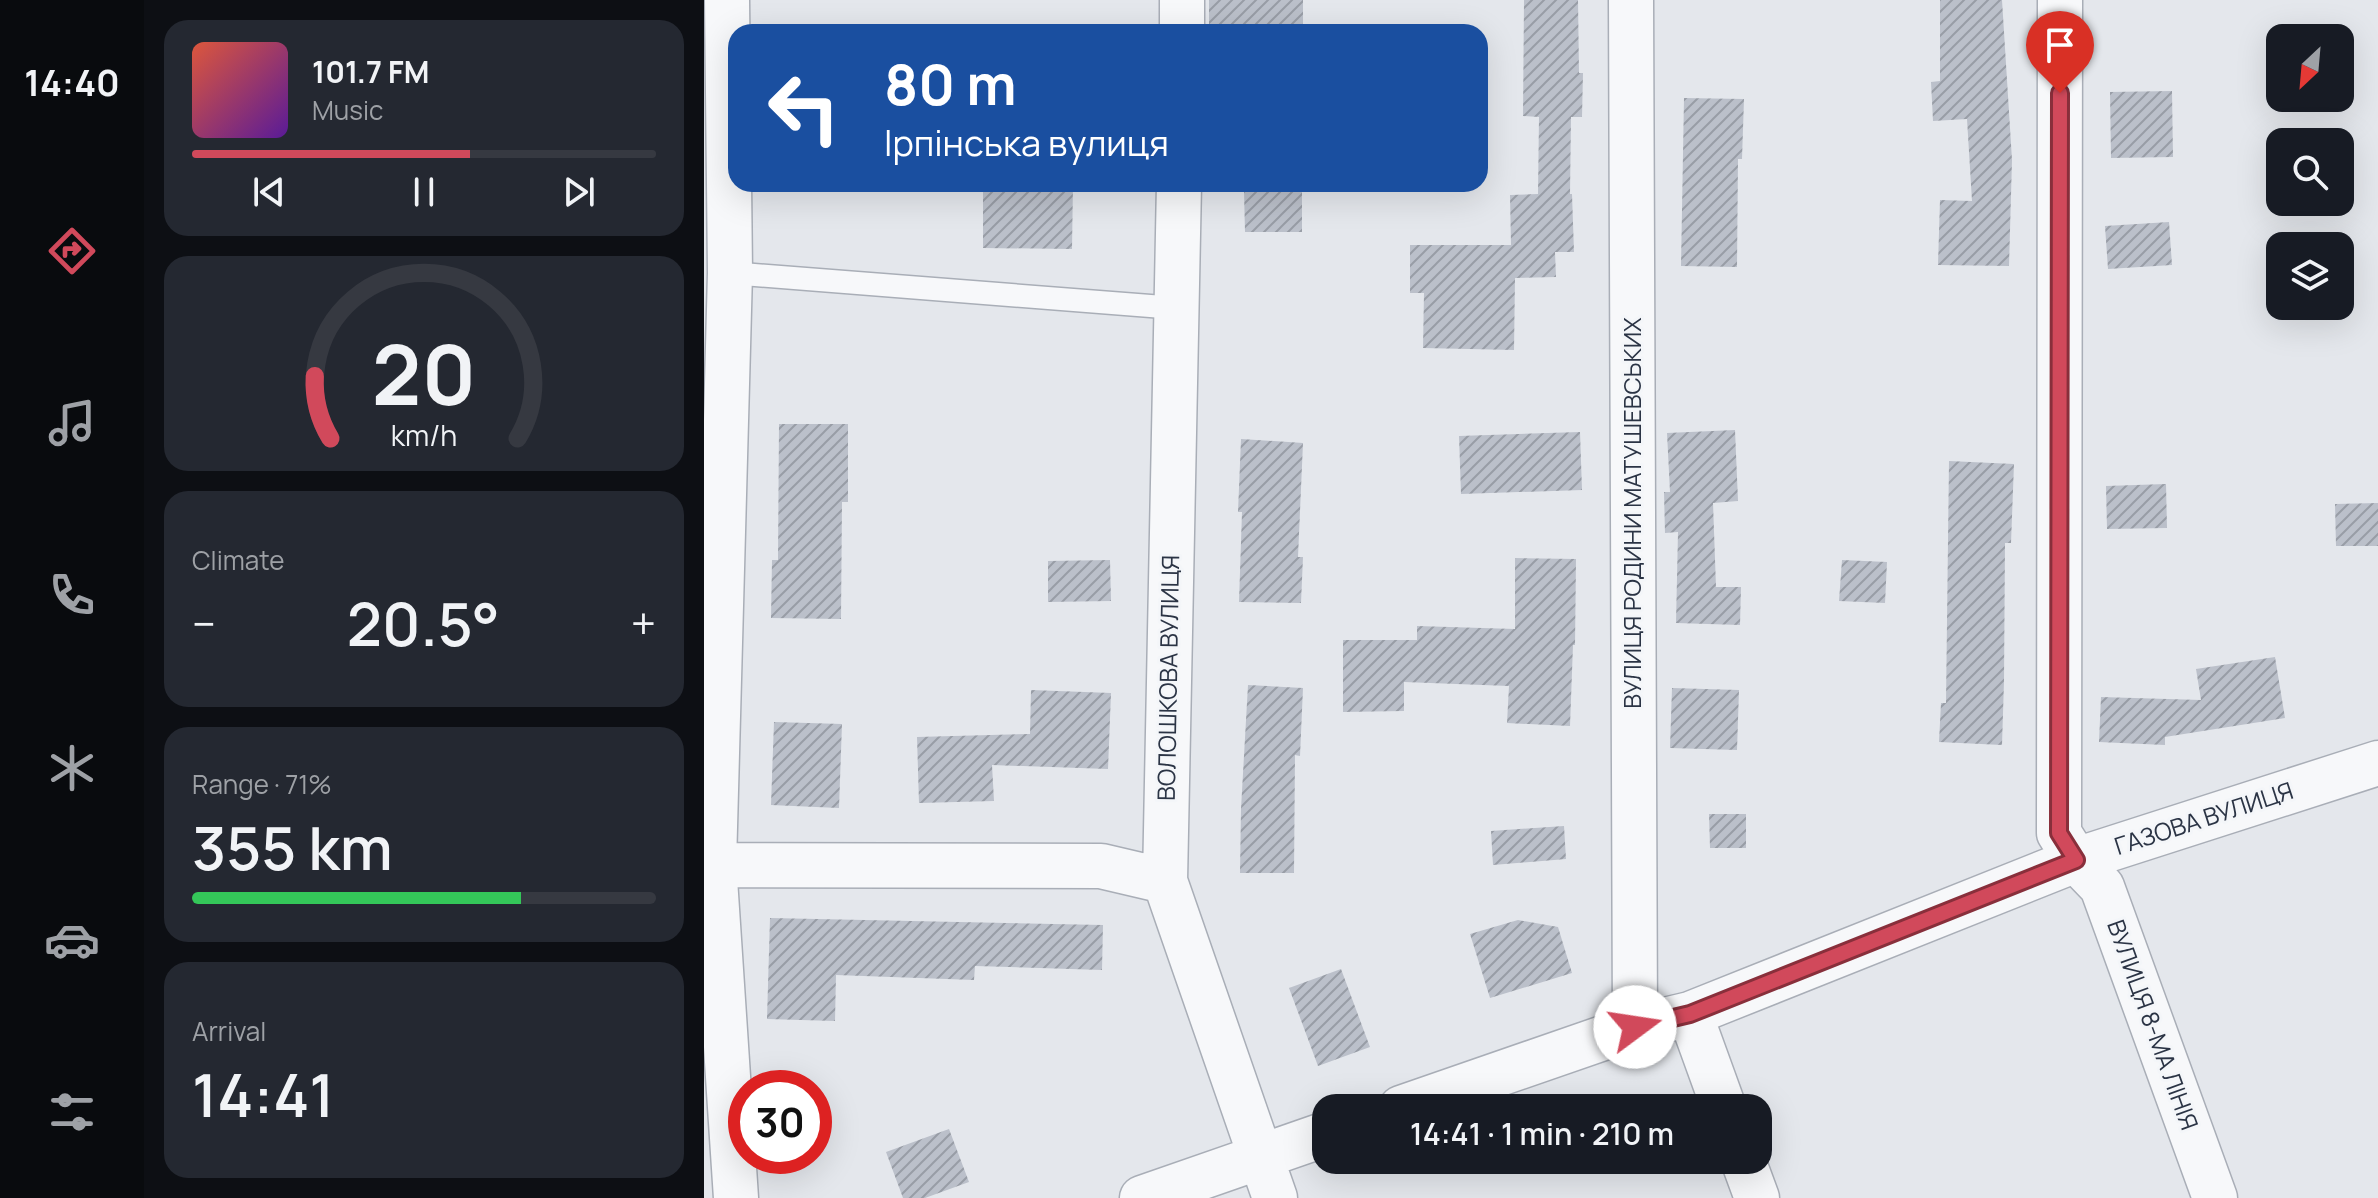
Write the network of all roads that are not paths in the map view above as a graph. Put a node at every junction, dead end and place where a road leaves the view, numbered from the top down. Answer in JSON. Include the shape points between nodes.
{"nodes":[{"id":1,"x":727,"y":0,"type":"edge"},
{"id":2,"x":1182,"y":0,"type":"edge"},
{"id":3,"x":1631,"y":0,"type":"edge"},
{"id":4,"x":2060,"y":0,"type":"edge"},
{"id":5,"x":1182,"y":24,"type":"edge"},
{"id":6,"x":728,"y":91,"type":"edge"},
{"id":7,"x":729,"y":192,"type":"edge"},
{"id":8,"x":1179,"y":192,"type":"edge"},
{"id":9,"x":730,"y":273,"type":"junction"},
{"id":10,"x":1176,"y":308,"type":"junction"},
{"id":11,"x":2378,"y":763,"type":"edge"},
{"id":12,"x":2076,"y":860,"type":"junction"},
{"id":13,"x":709,"y":864,"type":"edge"},
{"id":14,"x":1165,"y":881,"type":"junction"},
{"id":15,"x":1690,"y":1014,"type":"junction"},
{"id":16,"x":1635,"y":1027,"type":"junction"},
{"id":17,"x":1441,"y":1094,"type":"edge"},
{"id":18,"x":1719,"y":1094,"type":"edge"},
{"id":19,"x":1312,"y":1139,"type":"edge"},
{"id":20,"x":1261,"y":1157,"type":"junction"},
{"id":21,"x":1748,"y":1174,"type":"edge"},
{"id":22,"x":736,"y":1198,"type":"edge"},
{"id":23,"x":1142,"y":1198,"type":"edge"},
{"id":24,"x":1275,"y":1198,"type":"edge"},
{"id":25,"x":1757,"y":1198,"type":"edge"},
{"id":26,"x":2215,"y":1198,"type":"edge"}],
"edges":[{"from":1,"to":6,"type":"street"},
{"from":2,"to":5,"type":"street"},
{"from":3,"to":16,"type":"street","name":"ВУЛИЦЯ РОДИНИ МАТУШЕВСЬКИХ"},
{"from":4,"to":12,"type":"street","name":"ВУЛИЦЯ 8-МА ЛІНІЯ","via":[[2059,833]]},
{"from":7,"to":9,"type":"street"},
{"from":8,"to":10,"type":"street","name":"ВОЛОШКОВА ВУЛИЦЯ"},
{"from":9,"to":10,"type":"lane"},
{"from":9,"to":13,"type":"street"},
{"from":10,"to":14,"type":"street","name":"ВОЛОШКОВА ВУЛИЦЯ"},
{"from":11,"to":12,"type":"street","name":"ГАЗОВА ВУЛИЦЯ"},
{"from":12,"to":15,"type":"street","name":"ГАЗОВА ВУЛИЦЯ"},
{"from":12,"to":26,"type":"street","name":"ВУЛИЦЯ 8-МА ЛІНІЯ","via":[[2102,887]]},
{"from":13,"to":14,"type":"street","via":[[1101,866]]},
{"from":13,"to":22,"type":"street"},
{"from":14,"to":20,"type":"street","name":"ВОЛОШКОВА ВУЛИЦЯ"},
{"from":15,"to":16,"type":"street","name":"ГАЗОВА ВУЛИЦЯ"},
{"from":15,"to":18,"type":"street"},
{"from":16,"to":17,"type":"street","name":"ГАЗОВА ВУЛИЦЯ"},
{"from":19,"to":20,"type":"street"},
{"from":20,"to":23,"type":"street"},
{"from":20,"to":24,"type":"street","name":"ВОЛОШКОВА ВУЛИЦЯ"},
{"from":21,"to":25,"type":"street"}]}
